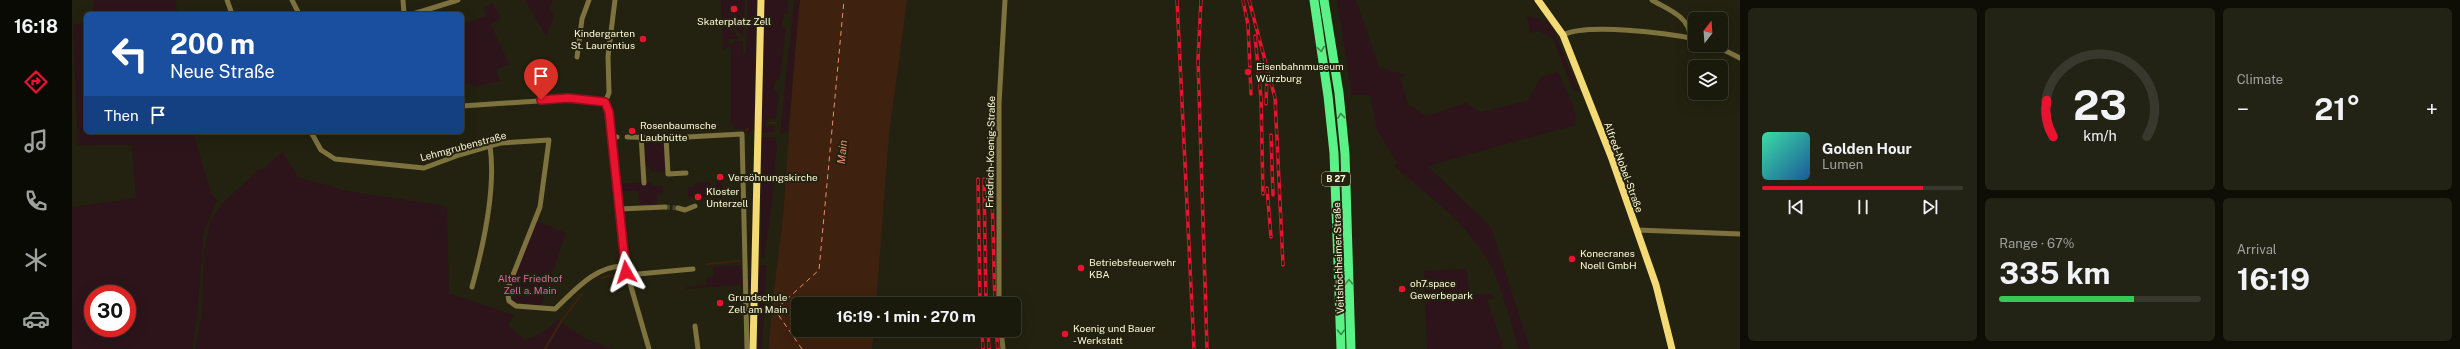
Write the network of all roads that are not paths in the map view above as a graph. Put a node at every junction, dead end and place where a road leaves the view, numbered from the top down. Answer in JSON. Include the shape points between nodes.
{"nodes":[{"id":1,"x":227,"y":0,"type":"edge"},
{"id":2,"x":292,"y":0,"type":"edge"},
{"id":3,"x":403,"y":0,"type":"edge"},
{"id":4,"x":458,"y":0,"type":"edge"},
{"id":5,"x":589,"y":0,"type":"edge"},
{"id":6,"x":615,"y":0,"type":"edge"},
{"id":7,"x":761,"y":0,"type":"edge"},
{"id":8,"x":1005,"y":0,"type":"edge"},
{"id":9,"x":1314,"y":0,"type":"edge"},
{"id":10,"x":1538,"y":0,"type":"edge"},
{"id":11,"x":1652,"y":0,"type":"edge"},
{"id":12,"x":1326,"y":2,"type":"edge"},
{"id":13,"x":231,"y":12,"type":"edge"},
{"id":14,"x":298,"y":12,"type":"edge"},
{"id":15,"x":404,"y":12,"type":"edge"},
{"id":16,"x":419,"y":12,"type":"edge"},
{"id":17,"x":1688,"y":28,"type":"edge"},
{"id":18,"x":1563,"y":35,"type":"junction"},
{"id":19,"x":1688,"y":37,"type":"edge"},
{"id":20,"x":1728,"y":52,"type":"edge"},
{"id":21,"x":577,"y":57,"type":"dead end"},
{"id":22,"x":1740,"y":58,"type":"edge"},
{"id":23,"x":605,"y":102,"type":"junction"},
{"id":24,"x":464,"y":106,"type":"edge"},
{"id":25,"x":312,"y":134,"type":"edge"},
{"id":26,"x":641,"y":136,"type":"junction"},
{"id":27,"x":611,"y":137,"type":"junction"},
{"id":28,"x":617,"y":137,"type":"dead end"},
{"id":29,"x":627,"y":137,"type":"dead end"},
{"id":30,"x":666,"y":137,"type":"junction"},
{"id":31,"x":490,"y":146,"type":"junction"},
{"id":32,"x":686,"y":174,"type":"dead end"},
{"id":33,"x":644,"y":183,"type":"dead end"},
{"id":34,"x":695,"y":206,"type":"dead end"},
{"id":35,"x":665,"y":207,"type":"tunnel mouth"},
{"id":36,"x":678,"y":208,"type":"tunnel mouth"},
{"id":37,"x":619,"y":209,"type":"junction"},
{"id":38,"x":1637,"y":230,"type":"junction"},
{"id":39,"x":1740,"y":234,"type":"edge"},
{"id":40,"x":625,"y":266,"type":"junction"},
{"id":41,"x":693,"y":269,"type":"dead end"},
{"id":42,"x":627,"y":276,"type":"junction"},
{"id":43,"x":472,"y":287,"type":"dead end"},
{"id":44,"x":999,"y":297,"type":"edge"},
{"id":45,"x":695,"y":326,"type":"dead end"},
{"id":46,"x":1001,"y":337,"type":"edge"},
{"id":47,"x":649,"y":349,"type":"edge"},
{"id":48,"x":698,"y":349,"type":"edge"},
{"id":49,"x":747,"y":349,"type":"edge"},
{"id":50,"x":753,"y":349,"type":"edge"},
{"id":51,"x":1002,"y":349,"type":"edge"},
{"id":52,"x":1341,"y":349,"type":"edge"},
{"id":53,"x":1351,"y":349,"type":"edge"},
{"id":54,"x":1672,"y":349,"type":"edge"}],
"edges":[{"from":1,"to":13,"type":"street"},
{"from":2,"to":14,"type":"street"},
{"from":3,"to":15,"type":"street"},
{"from":4,"to":16,"type":"street"},
{"from":5,"to":21,"type":"street","via":[[582,19]]},
{"from":6,"to":23,"type":"street","via":[[608,56],[609,93]]},
{"from":7,"to":50,"type":"street"},
{"from":8,"to":44,"type":"street","name":"Friedrich-Koenig-Straße","via":[[999,104]]},
{"from":9,"to":52,"type":"highway","name":"Veitshöchheimer Straße","number":"B 27","one_way":true,"via":[[1334,153]]},
{"from":10,"to":18,"type":"street","name":"Alfred-Nobel-Straße"},
{"from":11,"to":17,"type":"street","via":[[1684,21]]},
{"from":53,"to":12,"type":"highway","name":"Veitshöchheimer Straße","number":"B 27","one_way":true,"via":[[1345,154]]},
{"from":18,"to":19,"type":"street","via":[[1583,30],[1660,33]]},
{"from":18,"to":38,"type":"street","name":"Alfred-Nobel-Straße"},
{"from":20,"to":22,"type":"street"},
{"from":23,"to":24,"type":"street","via":[[568,98]]},
{"from":23,"to":27,"type":"street","via":[[609,112]]},
{"from":25,"to":31,"type":"street","name":"Lehmgrubenstraße","via":[[321,150],[335,159],[424,168]]},
{"from":26,"to":29,"type":"street"},
{"from":26,"to":30,"type":"street"},
{"from":26,"to":33,"type":"street"},
{"from":27,"to":28,"type":"street"},
{"from":27,"to":37,"type":"street"},
{"from":30,"to":32,"type":"street","via":[[668,174]]},
{"from":30,"to":49,"type":"street","via":[[742,134]]},
{"from":31,"to":40,"type":"street","name":"Lehmgrubenstraße","via":[[549,140],[540,207],[507,290],[508,301],[516,306],[556,308],[598,272],[610,267]]},
{"from":31,"to":43,"type":"street","via":[[492,163],[484,230]]},
{"from":34,"to":36,"type":"street","via":[[685,210]]},
{"from":35,"to":37,"type":"street"},
{"from":37,"to":40,"type":"street"},
{"from":38,"to":39,"type":"street"},
{"from":38,"to":54,"type":"street","name":"Alfred-Nobel-Straße","via":[[1656,285]]},
{"from":40,"to":42,"type":"street"},
{"from":41,"to":42,"type":"street"},
{"from":42,"to":47,"type":"street"},
{"from":45,"to":48,"type":"street"},
{"from":46,"to":51,"type":"street"}]}
